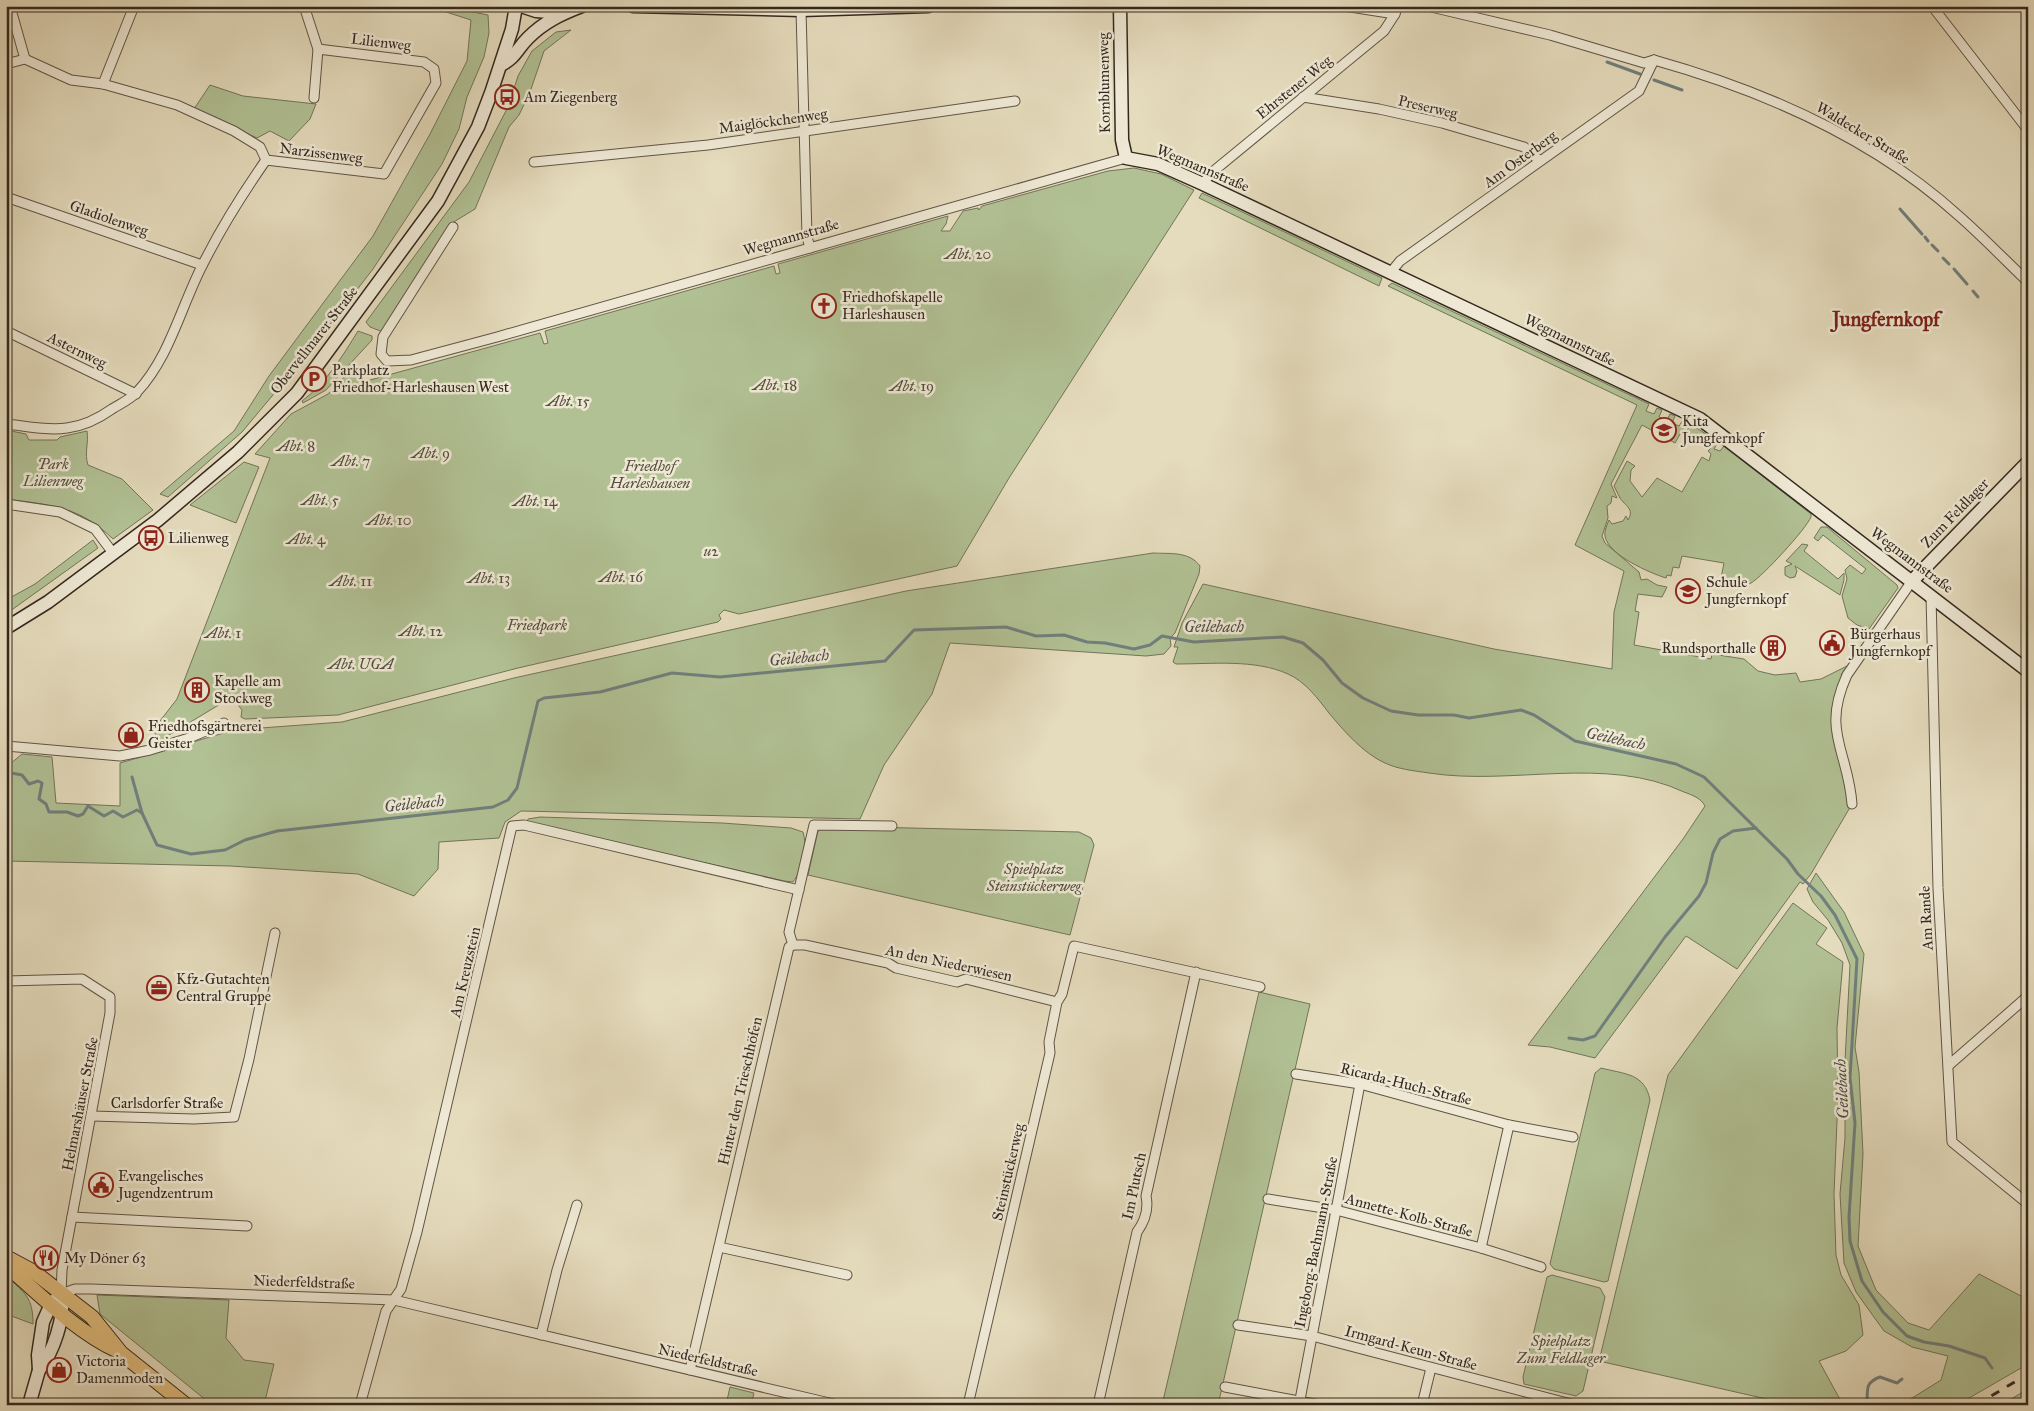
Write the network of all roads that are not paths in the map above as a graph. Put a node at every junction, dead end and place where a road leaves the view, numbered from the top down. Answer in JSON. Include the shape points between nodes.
{"nodes":[{"id":1,"x":10,"y":6,"type":"edge"},
{"id":2,"x":134,"y":6,"type":"edge"},
{"id":3,"x":304,"y":6,"type":"edge"},
{"id":4,"x":516,"y":6,"type":"edge"},
{"id":5,"x":521,"y":6,"type":"edge"},
{"id":6,"x":582,"y":6,"type":"edge"},
{"id":7,"x":633,"y":6,"type":"edge"},
{"id":8,"x":928,"y":6,"type":"edge"},
{"id":9,"x":1120,"y":6,"type":"edge"},
{"id":10,"x":1344,"y":6,"type":"edge"},
{"id":11,"x":1426,"y":6,"type":"edge"},
{"id":12,"x":1932,"y":6,"type":"edge"},
{"id":13,"x":682,"y":8,"type":"edge"},
{"id":14,"x":801,"y":10,"type":"junction"},
{"id":15,"x":1396,"y":10,"type":"edge"},
{"id":16,"x":563,"y":14,"type":"junction"},
{"id":17,"x":318,"y":49,"type":"junction"},
{"id":18,"x":26,"y":59,"type":"junction"},
{"id":19,"x":1654,"y":60,"type":"junction"},
{"id":20,"x":6,"y":64,"type":"edge"},
{"id":21,"x":501,"y":65,"type":"junction"},
{"id":22,"x":436,"y":73,"type":"joint"},
{"id":23,"x":102,"y":84,"type":"junction"},
{"id":24,"x":1303,"y":97,"type":"junction"},
{"id":25,"x":314,"y":98,"type":"dead end"},
{"id":26,"x":1015,"y":101,"type":"dead end"},
{"id":27,"x":804,"y":130,"type":"junction"},
{"id":28,"x":2028,"y":130,"type":"edge"},
{"id":29,"x":1126,"y":158,"type":"junction"},
{"id":30,"x":266,"y":160,"type":"junction"},
{"id":31,"x":1540,"y":161,"type":"junction"},
{"id":32,"x":534,"y":162,"type":"dead end"},
{"id":33,"x":1203,"y":184,"type":"junction"},
{"id":34,"x":6,"y":197,"type":"edge"},
{"id":35,"x":453,"y":227,"type":"dead end"},
{"id":36,"x":810,"y":248,"type":"junction"},
{"id":37,"x":202,"y":265,"type":"junction"},
{"id":38,"x":1391,"y":272,"type":"junction"},
{"id":39,"x":2028,"y":282,"type":"edge"},
{"id":40,"x":6,"y":331,"type":"edge"},
{"id":41,"x":136,"y":394,"type":"junction"},
{"id":42,"x":6,"y":424,"type":"edge"},
{"id":43,"x":2028,"y":462,"type":"edge"},
{"id":44,"x":6,"y":504,"type":"edge"},
{"id":45,"x":112,"y":553,"type":"junction"},
{"id":46,"x":1912,"y":581,"type":"junction"},
{"id":47,"x":1930,"y":595,"type":"junction"},
{"id":48,"x":6,"y":628,"type":"edge"},
{"id":49,"x":2028,"y":671,"type":"edge"},
{"id":50,"x":224,"y":723,"type":"dead end"},
{"id":51,"x":6,"y":746,"type":"edge"},
{"id":52,"x":1852,"y":804,"type":"dead end"},
{"id":53,"x":892,"y":826,"type":"dead end"},
{"id":54,"x":799,"y":890,"type":"junction"},
{"id":55,"x":275,"y":933,"type":"dead end"},
{"id":56,"x":793,"y":945,"type":"junction"},
{"id":57,"x":1196,"y":972,"type":"junction"},
{"id":58,"x":6,"y":981,"type":"edge"},
{"id":59,"x":1260,"y":987,"type":"dead end"},
{"id":60,"x":2028,"y":996,"type":"edge"},
{"id":61,"x":1058,"y":1002,"type":"junction"},
{"id":62,"x":1949,"y":1065,"type":"junction"},
{"id":63,"x":1296,"y":1074,"type":"dead end"},
{"id":64,"x":1360,"y":1084,"type":"junction"},
{"id":65,"x":92,"y":1116,"type":"junction"},
{"id":66,"x":1509,"y":1125,"type":"junction"},
{"id":67,"x":1573,"y":1137,"type":"dead end"},
{"id":68,"x":1268,"y":1199,"type":"dead end"},
{"id":69,"x":2028,"y":1204,"type":"edge"},
{"id":70,"x":577,"y":1205,"type":"dead end"},
{"id":71,"x":1336,"y":1210,"type":"junction"},
{"id":72,"x":72,"y":1217,"type":"junction"},
{"id":73,"x":247,"y":1226,"type":"dead end"},
{"id":74,"x":719,"y":1247,"type":"junction"},
{"id":75,"x":1481,"y":1248,"type":"junction"},
{"id":76,"x":6,"y":1257,"type":"edge"},
{"id":77,"x":6,"y":1265,"type":"edge"},
{"id":78,"x":1541,"y":1267,"type":"dead end"},
{"id":79,"x":848,"y":1275,"type":"dead end"},
{"id":80,"x":37,"y":1291,"type":"junction"},
{"id":81,"x":61,"y":1294,"type":"junction"},
{"id":82,"x":394,"y":1300,"type":"junction"},
{"id":83,"x":51,"y":1304,"type":"junction"},
{"id":84,"x":63,"y":1313,"type":"junction"},
{"id":85,"x":43,"y":1322,"type":"junction"},
{"id":86,"x":1238,"y":1326,"type":"dead end"},
{"id":87,"x":541,"y":1335,"type":"junction"},
{"id":88,"x":1312,"y":1336,"type":"junction"},
{"id":89,"x":121,"y":1353,"type":"junction"},
{"id":90,"x":1431,"y":1368,"type":"junction"},
{"id":91,"x":39,"y":1370,"type":"junction"},
{"id":92,"x":690,"y":1370,"type":"junction"},
{"id":93,"x":1225,"y":1387,"type":"dead end"},
{"id":94,"x":1299,"y":1403,"type":"edge"},
{"id":95,"x":29,"y":1405,"type":"edge"},
{"id":96,"x":186,"y":1405,"type":"edge"},
{"id":97,"x":360,"y":1405,"type":"edge"},
{"id":98,"x":838,"y":1405,"type":"edge"},
{"id":99,"x":968,"y":1405,"type":"edge"},
{"id":100,"x":1098,"y":1405,"type":"edge"},
{"id":101,"x":1320,"y":1405,"type":"edge"},
{"id":102,"x":1422,"y":1405,"type":"edge"},
{"id":103,"x":1575,"y":1405,"type":"edge"}],
"edges":[{"from":1,"to":18,"type":"street"},
{"from":2,"to":23,"type":"street"},
{"from":3,"to":17,"type":"street"},
{"from":4,"to":21,"type":"street","name":"Obervellmarer Straße"},
{"from":5,"to":16,"type":"street"},
{"from":6,"to":16,"type":"street"},
{"from":7,"to":13,"type":"street"},
{"from":8,"to":14,"type":"street"},
{"from":9,"to":29,"type":"street","name":"Kornblumenweg","via":[[1122,140]]},
{"from":10,"to":15,"type":"street"},
{"from":11,"to":19,"type":"street","via":[[1550,35],[1644,63]]},
{"from":12,"to":28,"type":"street"},
{"from":13,"to":14,"type":"street"},
{"from":14,"to":27,"type":"street"},
{"from":15,"to":24,"type":"street","name":"Ehrstener Weg","via":[[1384,31]]},
{"from":16,"to":21,"type":"street","via":[[543,25],[528,38],[514,58]]},
{"from":17,"to":22,"type":"street","name":"Lilienweg","via":[[417,60],[430,64]]},
{"from":17,"to":25,"type":"street"},
{"from":18,"to":20,"type":"street"},
{"from":18,"to":23,"type":"street","name":"Narzissenweg","via":[[71,80]]},
{"from":19,"to":31,"type":"street","name":"Am Osterberg","via":[[1639,91]]},
{"from":19,"to":39,"type":"street","name":"Waldecker Straße","via":[[1738,86],[1833,128],[1892,164],[1958,215]]},
{"from":21,"to":45,"type":"street","name":"Obervellmarer Straße","via":[[478,127],[438,201],[297,393],[238,452],[158,520]]},
{"from":22,"to":30,"type":"street","name":"Narzissenweg","via":[[436,83],[384,174]]},
{"from":23,"to":30,"type":"street","name":"Narzissenweg","via":[[191,111],[260,146]]},
{"from":24,"to":31,"type":"street","name":"Preserweg","via":[[1442,123],[1524,147]]},
{"from":24,"to":33,"type":"street","name":"Ehrstener Weg","via":[[1210,174]]},
{"from":26,"to":27,"type":"street","name":"Maiglöckchenweg"},
{"from":27,"to":32,"type":"street","name":"Maiglöckchenweg","via":[[708,145]]},
{"from":27,"to":36,"type":"street"},
{"from":29,"to":33,"type":"street","name":"Wegmannstraße","via":[[1158,164]]},
{"from":29,"to":36,"type":"street","name":"Wegmannstraße"},
{"from":30,"to":37,"type":"street","via":[[238,201]]},
{"from":31,"to":38,"type":"street","name":"Am Osterberg","via":[[1400,261]]},
{"from":33,"to":38,"type":"street","name":"Wegmannstraße"},
{"from":34,"to":37,"type":"street","name":"Gladiolenweg"},
{"from":35,"to":36,"type":"street","name":"Wegmannstraße","via":[[383,337],[381,354],[387,361],[411,360]]},
{"from":37,"to":41,"type":"street","via":[[157,365]]},
{"from":38,"to":46,"type":"street","name":"Wegmannstraße","via":[[1700,419]]},
{"from":40,"to":41,"type":"street","name":"Asternweg"},
{"from":41,"to":42,"type":"street","via":[[86,424],[42,429]]},
{"from":43,"to":46,"type":"street","name":"Zum Feldlager"},
{"from":44,"to":45,"type":"street","via":[[60,512],[95,529]]},
{"from":45,"to":48,"type":"street","name":"Obervellmarer Straße","via":[[48,602]]},
{"from":46,"to":47,"type":"street","name":"Wegmannstraße"},
{"from":46,"to":52,"type":"street","name":"Zum Feldlager","via":[[1847,675],[1839,692],[1835,723]]},
{"from":47,"to":49,"type":"street","name":"Wegmannstraße"},
{"from":47,"to":62,"type":"street","name":"Am Rande","via":[[1938,888]]},
{"from":50,"to":51,"type":"street","via":[[189,738],[120,756]]},
{"from":53,"to":54,"type":"street","name":"Hinter den Trieschhöfen","via":[[814,825]]},
{"from":54,"to":56,"type":"street","name":"Hinter den Trieschhöfen","via":[[789,932]]},
{"from":54,"to":82,"type":"street","name":"Am Kreuzstein","via":[[524,825],[512,826],[433,1167],[401,1288]]},
{"from":55,"to":65,"type":"street","name":"Carlsdorfer Straße","via":[[234,1117]]},
{"from":56,"to":61,"type":"street","name":"An den Niederwiesen","via":[[805,944],[957,982],[966,979]]},
{"from":56,"to":74,"type":"street","name":"Hinter den Trieschhöfen","via":[[786,951]]},
{"from":57,"to":59,"type":"street"},
{"from":57,"to":61,"type":"street","name":"Steinstückerweg","via":[[1074,946]]},
{"from":57,"to":100,"type":"street","name":"Im Plutsch","via":[[1146,1196],[1148,1205],[1137,1232]]},
{"from":58,"to":65,"type":"street","name":"Helmarshäuser Straße","via":[[82,980],[110,996],[110,1013]]},
{"from":60,"to":62,"type":"street"},
{"from":61,"to":99,"type":"street","name":"Steinstückerweg","via":[[1048,1062]]},
{"from":62,"to":69,"type":"street","name":"Am Rande","via":[[1952,1142]]},
{"from":63,"to":64,"type":"street","name":"Ricarda-Huch-Straße"},
{"from":64,"to":66,"type":"street","name":"Ricarda-Huch-Straße"},
{"from":64,"to":71,"type":"street","name":"Ingeborg-Bachmann-Straße"},
{"from":65,"to":72,"type":"street","name":"Helmarshäuser Straße"},
{"from":66,"to":67,"type":"street","name":"Ricarda-Huch-Straße"},
{"from":66,"to":75,"type":"street"},
{"from":68,"to":71,"type":"street","name":"Annette-Kolb-Straße"},
{"from":70,"to":87,"type":"street","via":[[556,1270]]},
{"from":71,"to":75,"type":"street","name":"Annette-Kolb-Straße"},
{"from":71,"to":88,"type":"street","name":"Ingeborg-Bachmann-Straße"},
{"from":72,"to":73,"type":"street"},
{"from":72,"to":81,"type":"street","name":"Helmarshäuser Straße"},
{"from":74,"to":79,"type":"street"},
{"from":74,"to":92,"type":"street","name":"Hinter den Trieschhöfen"},
{"from":75,"to":78,"type":"street","name":"Annette-Kolb-Straße"},
{"from":76,"to":81,"type":"main road","via":[[34,1272]]},
{"from":77,"to":80,"type":"main road"},
{"from":80,"to":83,"type":"main road"},
{"from":80,"to":85,"type":"street"},
{"from":81,"to":82,"type":"street","name":"Niederfeldstraße","via":[[75,1289],[91,1289]]},
{"from":81,"to":83,"type":"street"},
{"from":81,"to":84,"type":"street"},
{"from":81,"to":89,"type":"main road","via":[[92,1317]]},
{"from":82,"to":87,"type":"street","name":"Niederfeldstraße"},
{"from":82,"to":97,"type":"street","name":"Am Kreuzstein","via":[[386,1310]]},
{"from":83,"to":84,"type":"main road"},
{"from":83,"to":85,"type":"street"},
{"from":84,"to":89,"type":"main road","via":[[100,1342]]},
{"from":84,"to":91,"type":"street","via":[[48,1360]]},
{"from":85,"to":91,"type":"street"},
{"from":86,"to":88,"type":"street","name":"Irmgard-Keun-Straße"},
{"from":87,"to":92,"type":"street","name":"Niederfeldstraße"},
{"from":88,"to":90,"type":"street","name":"Irmgard-Keun-Straße"},
{"from":88,"to":94,"type":"street","name":"Ingeborg-Bachmann-Straße"},
{"from":89,"to":96,"type":"main road"},
{"from":90,"to":102,"type":"street"},
{"from":90,"to":103,"type":"street","name":"Irmgard-Keun-Straße"},
{"from":91,"to":95,"type":"street"},
{"from":92,"to":98,"type":"street","name":"Niederfeldstraße"},
{"from":93,"to":94,"type":"street"},
{"from":94,"to":101,"type":"street"}]}
